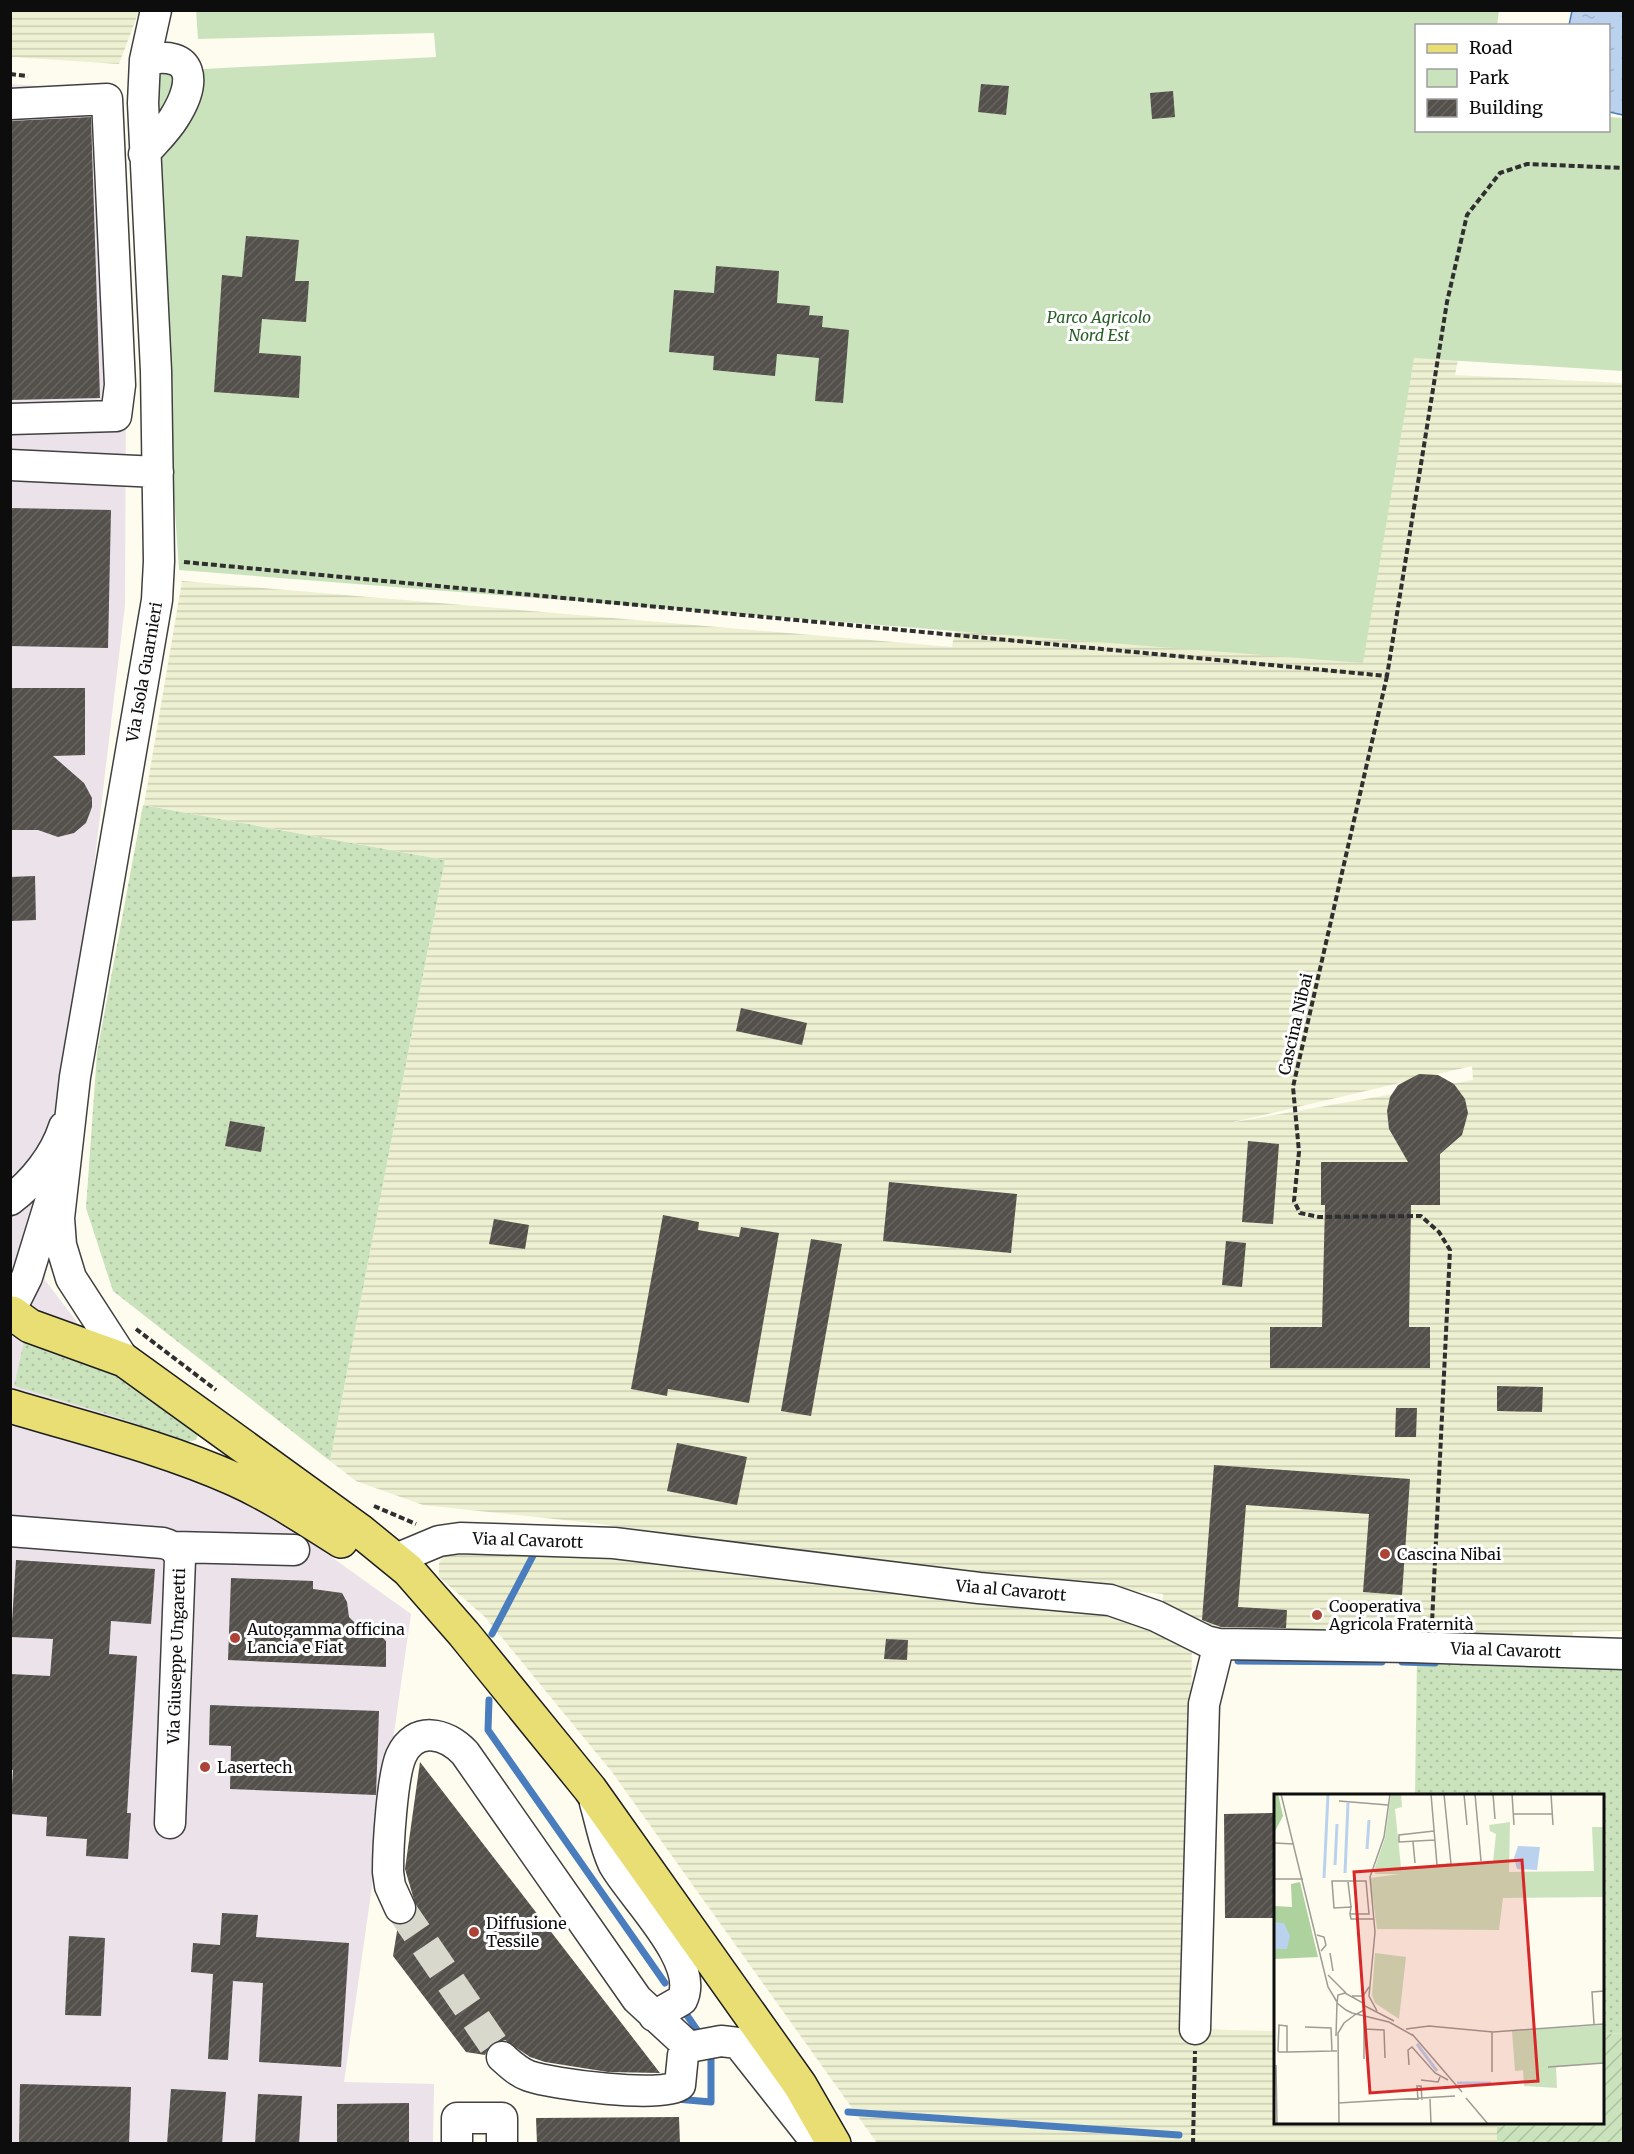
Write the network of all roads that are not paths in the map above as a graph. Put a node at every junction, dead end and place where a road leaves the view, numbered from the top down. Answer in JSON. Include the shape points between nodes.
{"nodes":[{"id":1,"x":156,"y":10,"type":"edge"},
{"id":2,"x":144,"y":60,"type":"junction"},
{"id":3,"x":10,"y":104,"type":"edge"},
{"id":4,"x":144,"y":154,"type":"junction"},
{"id":5,"x":10,"y":419,"type":"edge"},
{"id":6,"x":10,"y":465,"type":"edge"},
{"id":7,"x":158,"y":472,"type":"junction"},
{"id":8,"x":75,"y":1077,"type":"junction"},
{"id":9,"x":68,"y":1143,"type":"junction"},
{"id":10,"x":10,"y":1200,"type":"edge"},
{"id":11,"x":11,"y":1314,"type":"edge"},
{"id":12,"x":124,"y":1360,"type":"junction"},
{"id":13,"x":10,"y":1406,"type":"edge"},
{"id":14,"x":10,"y":1531,"type":"edge"},
{"id":15,"x":174,"y":1547,"type":"junction"},
{"id":16,"x":294,"y":1550,"type":"dead end"},
{"id":17,"x":396,"y":1559,"type":"junction"},
{"id":18,"x":464,"y":1634,"type":"junction"},
{"id":19,"x":1218,"y":1644,"type":"junction"},
{"id":20,"x":1623,"y":1654,"type":"edge"},
{"id":21,"x":590,"y":1789,"type":"junction"},
{"id":22,"x":170,"y":1823,"type":"dead end"},
{"id":23,"x":400,"y":1908,"type":"tunnel mouth"},
{"id":24,"x":654,"y":2016,"type":"junction"},
{"id":25,"x":1195,"y":2030,"type":"road end"},
{"id":26,"x":689,"y":2047,"type":"junction"},
{"id":27,"x":502,"y":2057,"type":"tunnel mouth"},
{"id":28,"x":800,"y":2085,"type":"junction"},
{"id":29,"x":817,"y":2143,"type":"edge"},
{"id":30,"x":457,"y":2144,"type":"edge"},
{"id":31,"x":502,"y":2144,"type":"edge"},
{"id":32,"x":834,"y":2144,"type":"edge"}],
"edges":[{"from":1,"to":2,"type":"street","name":"Via Isola Guarnieri"},
{"from":2,"to":4,"type":"street","name":"Via Isola Guarnieri"},
{"from":2,"to":4,"type":"street","via":[[164,56],[177,59],[185,65],[189,77],[174,119]]},
{"from":3,"to":5,"type":"street","via":[[107,99],[120,385],[116,416]]},
{"from":4,"to":7,"type":"street","name":"Via Isola Guarnieri"},
{"from":6,"to":7,"type":"street"},
{"from":7,"to":8,"type":"street","name":"Via Isola Guarnieri","via":[[159,561],[153,637],[128,756]]},
{"from":8,"to":9,"type":"street","name":"Via Isola Guarnieri"},
{"from":8,"to":10,"type":"street","name":"Via Isola Guarnieri","via":[[61,1137],[39,1172]]},
{"from":9,"to":11,"type":"street","name":"Via Isola Guarnieri","via":[[27,1277]]},
{"from":9,"to":12,"type":"street","name":"Via Isola Guarnieri","via":[[60,1218],[64,1260],[82,1298]]},
{"from":11,"to":12,"type":"main road","via":[[30,1326]]},
{"from":12,"to":17,"type":"main road"},
{"from":13,"to":18,"type":"main road","via":[[154,1449],[254,1489],[382,1568]]},
{"from":14,"to":15,"type":"street","name":"Via Giuseppe Ungaretti"},
{"from":15,"to":16,"type":"street"},
{"from":15,"to":22,"type":"street","name":"Via Giuseppe Ungaretti","via":[[180,1559]]},
{"from":17,"to":18,"type":"main road"},
{"from":17,"to":19,"type":"street","name":"Via al Cavarott","via":[[439,1541],[480,1537],[614,1543],[979,1588],[1110,1600]]},
{"from":18,"to":21,"type":"main road"},
{"from":19,"to":20,"type":"street","name":"Via al Cavarott"},
{"from":19,"to":25,"type":"street","via":[[1204,1704]]},
{"from":21,"to":24,"type":"street","via":[[614,1864],[685,1972],[687,1988],[682,2000]]},
{"from":21,"to":28,"type":"main road"},
{"from":23,"to":24,"type":"street","via":[[388,1872],[399,1764],[411,1742],[422,1736],[441,1735],[465,1753],[617,1972]]},
{"from":24,"to":26,"type":"street"},
{"from":26,"to":27,"type":"street","via":[[683,2055],[680,2085],[664,2091],[603,2088],[535,2078]]},
{"from":26,"to":29,"type":"street","via":[[721,2041],[742,2046]]},
{"from":28,"to":29,"type":"main road"},
{"from":28,"to":32,"type":"main road"},
{"from":30,"to":31,"type":"street","via":[[457,2118],[502,2118]]}]}
